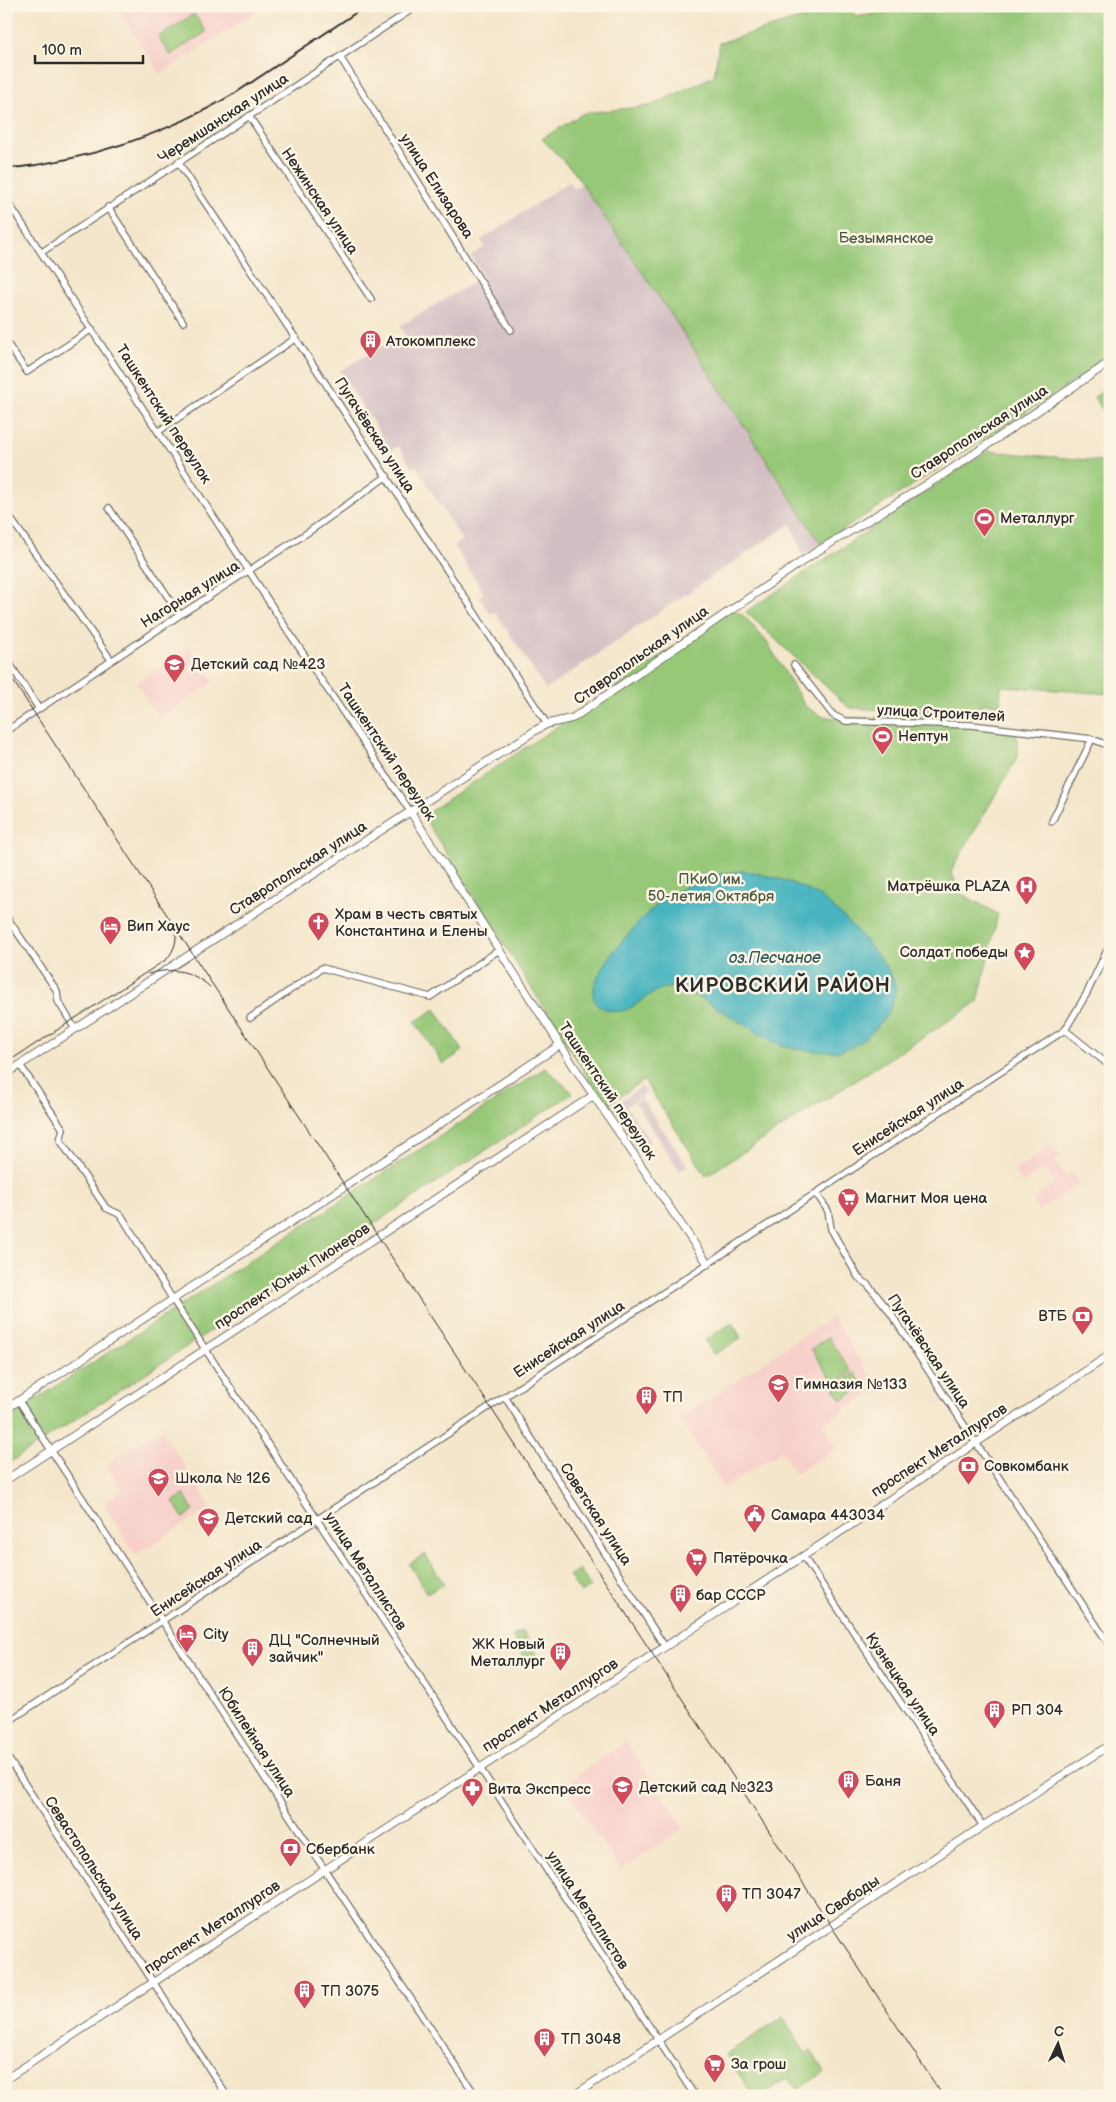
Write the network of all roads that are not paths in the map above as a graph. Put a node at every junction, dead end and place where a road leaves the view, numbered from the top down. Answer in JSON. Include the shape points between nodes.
{"nodes":[{"id":1,"x":417,"y":6,"type":"edge"},
{"id":2,"x":340,"y":57,"type":"junction"},
{"id":3,"x":249,"y":116,"type":"junction"},
{"id":4,"x":178,"y":162,"type":"junction"},
{"id":5,"x":6,"y":199,"type":"edge"},
{"id":6,"x":108,"y":207,"type":"junction"},
{"id":7,"x":43,"y":254,"type":"junction"},
{"id":8,"x":370,"y":299,"type":"dead end"},
{"id":9,"x":183,"y":322,"type":"dead end"},
{"id":10,"x":92,"y":329,"type":"junction"},
{"id":11,"x":512,"y":330,"type":"dead end"},
{"id":12,"x":296,"y":338,"type":"junction"},
{"id":13,"x":6,"y":342,"type":"edge"},
{"id":14,"x":1110,"y":362,"type":"edge"},
{"id":15,"x":159,"y":431,"type":"junction"},
{"id":16,"x":387,"y":476,"type":"junction"},
{"id":17,"x":109,"y":508,"type":"dead end"},
{"id":18,"x":6,"y":512,"type":"edge"},
{"id":19,"x":249,"y":571,"type":"junction"},
{"id":20,"x":180,"y":615,"type":"junction"},
{"id":21,"x":6,"y":658,"type":"edge"},
{"id":22,"x":111,"y":660,"type":"junction"},
{"id":23,"x":794,"y":665,"type":"dead end"},
{"id":24,"x":40,"y":710,"type":"junction"},
{"id":25,"x":547,"y":724,"type":"junction"},
{"id":26,"x":6,"y":731,"type":"edge"},
{"id":27,"x":1092,"y":739,"type":"junction"},
{"id":28,"x":1110,"y":746,"type":"edge"},
{"id":29,"x":410,"y":811,"type":"junction"},
{"id":30,"x":1052,"y":821,"type":"dead end"},
{"id":31,"x":6,"y":916,"type":"edge"},
{"id":32,"x":1110,"y":944,"type":"edge"},
{"id":33,"x":499,"y":950,"type":"junction"},
{"id":34,"x":250,"y":1018,"type":"dead end"},
{"id":35,"x":75,"y":1029,"type":"junction"},
{"id":36,"x":1065,"y":1030,"type":"junction"},
{"id":37,"x":560,"y":1044,"type":"junction"},
{"id":38,"x":20,"y":1065,"type":"junction"},
{"id":39,"x":1110,"y":1066,"type":"edge"},
{"id":40,"x":6,"y":1074,"type":"edge"},
{"id":41,"x":594,"y":1095,"type":"junction"},
{"id":42,"x":816,"y":1193,"type":"junction"},
{"id":43,"x":708,"y":1264,"type":"junction"},
{"id":44,"x":173,"y":1300,"type":"junction"},
{"id":45,"x":205,"y":1349,"type":"junction"},
{"id":46,"x":1110,"y":1355,"type":"edge"},
{"id":47,"x":505,"y":1397,"type":"junction"},
{"id":48,"x":19,"y":1401,"type":"junction"},
{"id":49,"x":6,"y":1410,"type":"edge"},
{"id":50,"x":976,"y":1442,"type":"junction"},
{"id":51,"x":51,"y":1450,"type":"junction"},
{"id":52,"x":6,"y":1480,"type":"edge"},
{"id":53,"x":317,"y":1520,"type":"junction"},
{"id":54,"x":804,"y":1556,"type":"junction"},
{"id":55,"x":162,"y":1621,"type":"junction"},
{"id":56,"x":1110,"y":1646,"type":"edge"},
{"id":57,"x":664,"y":1647,"type":"junction"},
{"id":58,"x":6,"y":1723,"type":"edge"},
{"id":59,"x":1110,"y":1745,"type":"edge"},
{"id":60,"x":6,"y":1755,"type":"edge"},
{"id":61,"x":480,"y":1768,"type":"junction"},
{"id":62,"x":983,"y":1826,"type":"junction"},
{"id":63,"x":325,"y":1870,"type":"junction"},
{"id":64,"x":153,"y":1982,"type":"junction"},
{"id":65,"x":658,"y":2040,"type":"junction"},
{"id":66,"x":6,"y":2079,"type":"edge"},
{"id":67,"x":6,"y":2087,"type":"edge"},
{"id":68,"x":12,"y":2096,"type":"edge"},
{"id":69,"x":228,"y":2096,"type":"edge"},
{"id":70,"x":476,"y":2096,"type":"edge"},
{"id":71,"x":573,"y":2096,"type":"edge"},
{"id":72,"x":695,"y":2096,"type":"edge"}],
"edges":[{"from":1,"to":2,"type":"street","name":"Черемшанская улица"},
{"from":2,"to":3,"type":"street","name":"Черемшанская улица"},
{"from":2,"to":11,"type":"street","name":"улица Елизарова"},
{"from":3,"to":4,"type":"street","name":"Черемшанская улица"},
{"from":3,"to":8,"type":"street","name":"Нежинская улица"},
{"from":4,"to":6,"type":"street","name":"Черемшанская улица"},
{"from":4,"to":12,"type":"street","name":"Пугачёвская улица"},
{"from":5,"to":7,"type":"street","name":"Ташкентский переулок"},
{"from":6,"to":7,"type":"street","name":"Черемшанская улица"},
{"from":6,"to":9,"type":"street"},
{"from":7,"to":10,"type":"street","name":"Ташкентский переулок"},
{"from":10,"to":13,"type":"street","via":[[27,372]]},
{"from":10,"to":15,"type":"street","name":"Ташкентский переулок"},
{"from":12,"to":15,"type":"street"},
{"from":12,"to":16,"type":"street","name":"Пугачёвская улица"},
{"from":14,"to":25,"type":"street","name":"Ставропольская улица","via":[[944,474],[816,552],[573,718]]},
{"from":15,"to":19,"type":"street","name":"Ташкентский переулок"},
{"from":16,"to":19,"type":"street","name":"Нагорная улица"},
{"from":16,"to":25,"type":"street","name":"Пугачёвская улица"},
{"from":17,"to":20,"type":"street"},
{"from":18,"to":22,"type":"street"},
{"from":19,"to":20,"type":"street","name":"Нагорная улица"},
{"from":19,"to":29,"type":"street","name":"Ташкентский переулок"},
{"from":20,"to":22,"type":"street","name":"Нагорная улица"},
{"from":21,"to":24,"type":"street"},
{"from":22,"to":24,"type":"street","name":"Нагорная улица"},
{"from":23,"to":27,"type":"street","name":"улица Строителей","via":[[833,715],[845,721],[971,726]]},
{"from":24,"to":26,"type":"street","name":"Нагорная улица"},
{"from":25,"to":29,"type":"street","name":"Ставропольская улица"},
{"from":27,"to":28,"type":"street","name":"улица Строителей"},
{"from":27,"to":30,"type":"street"},
{"from":29,"to":33,"type":"street","name":"Ташкентский переулок"},
{"from":29,"to":35,"type":"street","name":"Ставропольская улица"},
{"from":31,"to":35,"type":"street","via":[[57,991],[58,1001]]},
{"from":32,"to":36,"type":"street","name":"Енисейская улица"},
{"from":33,"to":34,"type":"street","via":[[430,997],[322,968]]},
{"from":33,"to":37,"type":"street","name":"Ташкентский переулок"},
{"from":35,"to":38,"type":"street","name":"Ставропольская улица"},
{"from":36,"to":39,"type":"street"},
{"from":36,"to":42,"type":"street","name":"Енисейская улица"},
{"from":37,"to":41,"type":"street","name":"Ташкентский переулок"},
{"from":37,"to":44,"type":"street"},
{"from":38,"to":40,"type":"street","name":"Ставропольская улица"},
{"from":38,"to":44,"type":"street","name":"улица Металлистов","via":[[63,1129],[60,1140],[106,1208],[121,1215]]},
{"from":41,"to":43,"type":"street","name":"Ташкентский переулок"},
{"from":41,"to":45,"type":"street","name":"проспект Юных Пионеров"},
{"from":42,"to":43,"type":"street","name":"Енисейская улица"},
{"from":42,"to":50,"type":"street","name":"Пугачёвская улица","via":[[828,1211],[831,1229],[858,1277],[887,1308]]},
{"from":43,"to":47,"type":"street","name":"Енисейская улица"},
{"from":44,"to":45,"type":"street","name":"улица Металлистов"},
{"from":44,"to":48,"type":"street"},
{"from":45,"to":51,"type":"street","name":"проспект Юных Пионеров"},
{"from":45,"to":53,"type":"street","name":"улица Металлистов"},
{"from":46,"to":50,"type":"street","name":"проспект Металлургов"},
{"from":47,"to":53,"type":"street","name":"Енисейская улица"},
{"from":47,"to":57,"type":"street","name":"Советская улица"},
{"from":48,"to":49,"type":"street"},
{"from":48,"to":51,"type":"street","name":"Юбилейная улица"},
{"from":50,"to":54,"type":"street","name":"проспект Металлургов"},
{"from":50,"to":56,"type":"street","name":"Пугачёвская улица"},
{"from":51,"to":52,"type":"street","name":"проспект Юных Пионеров"},
{"from":51,"to":55,"type":"street","name":"Юбилейная улица"},
{"from":53,"to":55,"type":"street","name":"Енисейская улица"},
{"from":53,"to":61,"type":"street","name":"улица Металлистов"},
{"from":54,"to":57,"type":"street","name":"проспект Металлургов"},
{"from":54,"to":62,"type":"street","name":"Кузнецкая улица"},
{"from":55,"to":58,"type":"street","name":"Енисейская улица"},
{"from":55,"to":63,"type":"street","name":"Юбилейная улица"},
{"from":57,"to":61,"type":"street","name":"проспект Металлургов"},
{"from":59,"to":62,"type":"street","name":"улица Свободы"},
{"from":60,"to":64,"type":"street","name":"Севастопольская улица"},
{"from":61,"to":63,"type":"street","name":"проспект Металлургов"},
{"from":61,"to":65,"type":"street","name":"улица Металлистов"},
{"from":62,"to":65,"type":"street","name":"улица Свободы"},
{"from":63,"to":64,"type":"street","name":"проспект Металлургов"},
{"from":63,"to":70,"type":"street","name":"Юбилейная улица"},
{"from":64,"to":66,"type":"street","name":"проспект Металлургов"},
{"from":64,"to":69,"type":"street","name":"Севастопольская улица"},
{"from":65,"to":71,"type":"street","name":"улица Свободы"},
{"from":65,"to":72,"type":"street","name":"улица Металлистов"},
{"from":67,"to":68,"type":"street"}]}
